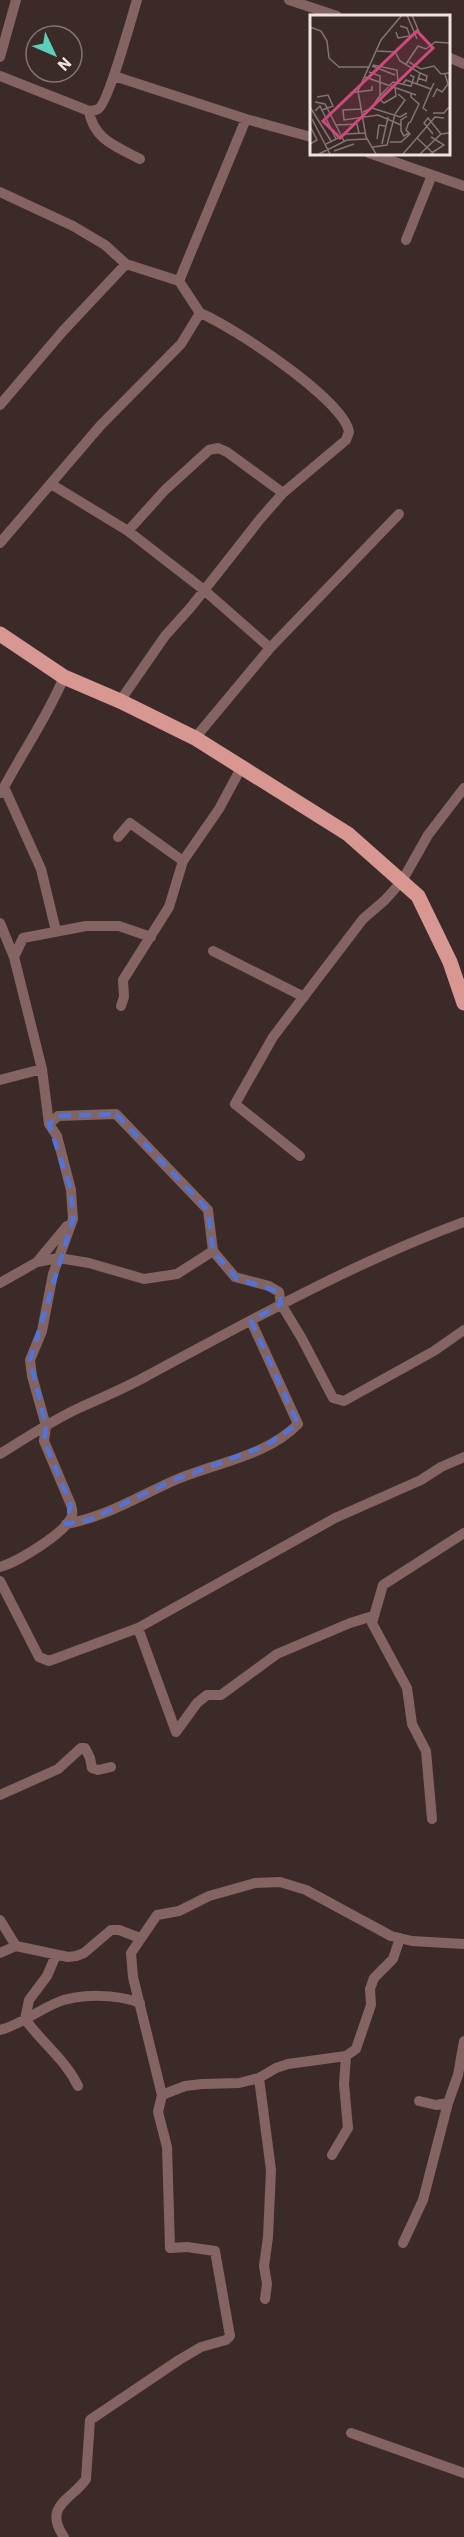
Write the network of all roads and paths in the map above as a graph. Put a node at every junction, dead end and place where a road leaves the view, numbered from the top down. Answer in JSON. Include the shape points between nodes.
{"nodes":[{"id":1,"x":16,"y":0,"type":"edge"},
{"id":2,"x":137,"y":0,"type":"edge"},
{"id":3,"x":289,"y":0,"type":"edge"},
{"id":4,"x":334,"y":15,"type":"edge"},
{"id":5,"x":0,"y":57,"type":"edge"},
{"id":6,"x":449,"y":58,"type":"edge"},
{"id":7,"x":464,"y":64,"type":"edge"},
{"id":8,"x":0,"y":76,"type":"edge"},
{"id":9,"x":114,"y":76,"type":"junction"},
{"id":10,"x":88,"y":111,"type":"junction"},
{"id":11,"x":246,"y":119,"type":"junction"},
{"id":12,"x":310,"y":137,"type":"edge"},
{"id":13,"x":373,"y":154,"type":"edge"},
{"id":14,"x":140,"y":159,"type":"dead end"},
{"id":15,"x":432,"y":175,"type":"junction"},
{"id":16,"x":464,"y":186,"type":"edge"},
{"id":17,"x":0,"y":192,"type":"edge"},
{"id":18,"x":406,"y":240,"type":"dead end"},
{"id":19,"x":126,"y":264,"type":"junction"},
{"id":20,"x":179,"y":281,"type":"junction"},
{"id":21,"x":200,"y":313,"type":"junction"},
{"id":22,"x":0,"y":405,"type":"edge"},
{"id":23,"x":51,"y":484,"type":"junction"},
{"id":24,"x":283,"y":493,"type":"junction"},
{"id":25,"x":399,"y":514,"type":"dead end"},
{"id":26,"x":128,"y":531,"type":"junction"},
{"id":27,"x":0,"y":543,"type":"edge"},
{"id":28,"x":204,"y":590,"type":"junction"},
{"id":29,"x":0,"y":634,"type":"edge"},
{"id":30,"x":270,"y":648,"type":"junction"},
{"id":31,"x":64,"y":677,"type":"junction"},
{"id":32,"x":120,"y":701,"type":"junction"},
{"id":33,"x":195,"y":738,"type":"junction"},
{"id":34,"x":241,"y":768,"type":"junction"},
{"id":35,"x":464,"y":788,"type":"edge"},
{"id":36,"x":2,"y":791,"type":"edge"},
{"id":37,"x":118,"y":837,"type":"dead end"},
{"id":38,"x":183,"y":861,"type":"junction"},
{"id":39,"x":402,"y":881,"type":"junction"},
{"id":40,"x":0,"y":923,"type":"edge"},
{"id":41,"x":56,"y":931,"type":"junction"},
{"id":42,"x":151,"y":937,"type":"junction"},
{"id":43,"x":213,"y":951,"type":"dead end"},
{"id":44,"x":14,"y":957,"type":"junction"},
{"id":45,"x":304,"y":997,"type":"junction"},
{"id":46,"x":464,"y":1003,"type":"edge"},
{"id":47,"x":121,"y":1006,"type":"dead end"},
{"id":48,"x":42,"y":1069,"type":"junction"},
{"id":49,"x":0,"y":1080,"type":"edge"},
{"id":50,"x":49,"y":1124,"type":"junction"},
{"id":51,"x":300,"y":1156,"type":"dead end"},
{"id":52,"x":73,"y":1219,"type":"junction"},
{"id":53,"x":464,"y":1222,"type":"edge"},
{"id":54,"x":213,"y":1251,"type":"junction"},
{"id":55,"x":59,"y":1258,"type":"junction"},
{"id":56,"x":37,"y":1262,"type":"junction"},
{"id":57,"x":0,"y":1283,"type":"edge"},
{"id":58,"x":281,"y":1304,"type":"junction"},
{"id":59,"x":251,"y":1321,"type":"junction"},
{"id":60,"x":464,"y":1330,"type":"edge"},
{"id":61,"x":46,"y":1426,"type":"junction"},
{"id":62,"x":0,"y":1454,"type":"edge"},
{"id":63,"x":464,"y":1457,"type":"edge"},
{"id":64,"x":66,"y":1524,"type":"junction"},
{"id":65,"x":464,"y":1533,"type":"edge"},
{"id":66,"x":0,"y":1567,"type":"edge"},
{"id":67,"x":0,"y":1581,"type":"edge"},
{"id":68,"x":373,"y":1616,"type":"junction"},
{"id":69,"x":138,"y":1628,"type":"junction"},
{"id":70,"x":111,"y":1767,"type":"dead end"},
{"id":71,"x":0,"y":1795,"type":"edge"},
{"id":72,"x":432,"y":1820,"type":"dead end"},
{"id":73,"x":0,"y":1920,"type":"edge"},
{"id":74,"x":140,"y":1938,"type":"junction"},
{"id":75,"x":400,"y":1938,"type":"junction"},
{"id":76,"x":464,"y":1944,"type":"edge"},
{"id":77,"x":16,"y":1947,"type":"junction"},
{"id":78,"x":0,"y":1953,"type":"edge"},
{"id":79,"x":56,"y":1955,"type":"junction"},
{"id":80,"x":140,"y":2004,"type":"junction"},
{"id":81,"x":25,"y":2019,"type":"junction"},
{"id":82,"x":0,"y":2030,"type":"edge"},
{"id":83,"x":464,"y":2041,"type":"edge"},
{"id":84,"x":346,"y":2056,"type":"junction"},
{"id":85,"x":259,"y":2078,"type":"junction"},
{"id":86,"x":78,"y":2086,"type":"dead end"},
{"id":87,"x":162,"y":2095,"type":"junction"},
{"id":88,"x":419,"y":2101,"type":"dead end"},
{"id":89,"x":448,"y":2103,"type":"junction"},
{"id":90,"x":332,"y":2155,"type":"dead end"},
{"id":91,"x":403,"y":2243,"type":"dead end"},
{"id":92,"x":265,"y":2300,"type":"dead end"},
{"id":93,"x":351,"y":2433,"type":"dead end"},
{"id":94,"x":464,"y":2473,"type":"edge"},
{"id":95,"x":64,"y":2537,"type":"edge"}],
"edges":[{"from":1,"to":5,"type":"street"},
{"from":2,"to":9,"type":"street"},
{"from":3,"to":4,"type":"street"},
{"from":6,"to":7,"type":"street"},
{"from":8,"to":10,"type":"street"},
{"from":9,"to":10,"type":"street","via":[[102,105],[98,110]]},
{"from":9,"to":11,"type":"street"},
{"from":10,"to":14,"type":"street","via":[[91,124],[102,139]]},
{"from":11,"to":12,"type":"street"},
{"from":11,"to":20,"type":"street"},
{"from":13,"to":15,"type":"street"},
{"from":15,"to":16,"type":"street"},
{"from":15,"to":18,"type":"street"},
{"from":17,"to":19,"type":"street","via":[[73,226],[105,245]]},
{"from":19,"to":20,"type":"street"},
{"from":19,"to":22,"type":"street"},
{"from":20,"to":21,"type":"street"},
{"from":21,"to":23,"type":"street","via":[[181,344],[100,426]]},
{"from":21,"to":24,"type":"street","via":[[265,350],[334,407],[348,425],[346,440]]},
{"from":23,"to":26,"type":"street"},
{"from":23,"to":27,"type":"street"},
{"from":24,"to":26,"type":"street","via":[[226,452],[218,448],[209,450]]},
{"from":24,"to":28,"type":"street"},
{"from":25,"to":30,"type":"street"},
{"from":26,"to":28,"type":"street"},
{"from":28,"to":30,"type":"street"},
{"from":28,"to":32,"type":"street","via":[[165,636]]},
{"from":29,"to":31,"type":"main road"},
{"from":30,"to":33,"type":"street"},
{"from":31,"to":32,"type":"main road"},
{"from":31,"to":36,"type":"street"},
{"from":32,"to":33,"type":"main road"},
{"from":33,"to":34,"type":"main road"},
{"from":34,"to":38,"type":"street"},
{"from":34,"to":39,"type":"main road","via":[[348,834]]},
{"from":35,"to":39,"type":"street","via":[[428,835]]},
{"from":36,"to":41,"type":"street","via":[[41,869]]},
{"from":37,"to":38,"type":"street","via":[[130,823]]},
{"from":38,"to":42,"type":"street","via":[[170,907]]},
{"from":39,"to":45,"type":"street","via":[[363,920]]},
{"from":39,"to":46,"type":"main road","via":[[418,896],[450,962]]},
{"from":40,"to":44,"type":"street"},
{"from":41,"to":42,"type":"street","via":[[119,926]]},
{"from":41,"to":44,"type":"street","via":[[23,938]]},
{"from":42,"to":47,"type":"street","via":[[123,980]]},
{"from":43,"to":45,"type":"street"},
{"from":44,"to":48,"type":"street"},
{"from":45,"to":51,"type":"street","via":[[273,1037],[235,1104]]},
{"from":48,"to":49,"type":"street"},
{"from":48,"to":50,"type":"street"},
{"from":50,"to":52,"type":"street","via":[[57,1136],[71,1190]]},
{"from":50,"to":54,"type":"street","via":[[58,1116],[116,1114],[208,1210]]},
{"from":52,"to":55,"type":"street"},
{"from":52,"to":56,"type":"street"},
{"from":53,"to":58,"type":"street","via":[[416,1239]]},
{"from":54,"to":55,"type":"street","via":[[177,1274],[144,1279]]},
{"from":54,"to":58,"type":"street","via":[[238,1278],[279,1292]]},
{"from":55,"to":56,"type":"street"},
{"from":55,"to":61,"type":"street","via":[[42,1331],[30,1360]]},
{"from":56,"to":57,"type":"street"},
{"from":58,"to":59,"type":"street"},
{"from":58,"to":60,"type":"street","via":[[338,1401],[434,1351]]},
{"from":59,"to":61,"type":"street","via":[[114,1395]]},
{"from":59,"to":64,"type":"street","via":[[298,1424],[288,1435],[174,1480],[116,1510]]},
{"from":61,"to":62,"type":"street"},
{"from":61,"to":64,"type":"street","via":[[44,1441],[72,1505],[72,1515]]},
{"from":63,"to":69,"type":"street","via":[[335,1518]]},
{"from":64,"to":66,"type":"street","via":[[22,1559]]},
{"from":65,"to":68,"type":"street","via":[[383,1585]]},
{"from":67,"to":69,"type":"street","via":[[44,1660]]},
{"from":68,"to":69,"type":"street","via":[[277,1654],[221,1695],[207,1695],[196,1703],[176,1732]]},
{"from":68,"to":72,"type":"street","via":[[372,1623],[406,1688],[412,1724],[426,1751]]},
{"from":70,"to":71,"type":"street","via":[[92,1768],[88,1753],[81,1748],[58,1769]]},
{"from":73,"to":77,"type":"street"},
{"from":74,"to":75,"type":"street","via":[[157,1915],[268,1881],[306,1890]]},
{"from":74,"to":79,"type":"street","via":[[111,1930],[84,1953]]},
{"from":74,"to":80,"type":"street","via":[[131,1953]]},
{"from":75,"to":76,"type":"street"},
{"from":75,"to":84,"type":"street","via":[[393,1959],[374,1978],[371,2005],[356,2049]]},
{"from":77,"to":78,"type":"street"},
{"from":77,"to":79,"type":"street"},
{"from":79,"to":81,"type":"street","via":[[47,1976],[29,2000]]},
{"from":80,"to":81,"type":"street","via":[[126,1998],[86,1997],[58,2002]]},
{"from":80,"to":87,"type":"street"},
{"from":81,"to":82,"type":"street"},
{"from":81,"to":86,"type":"street","via":[[61,2057]]},
{"from":83,"to":89,"type":"street"},
{"from":84,"to":85,"type":"street","via":[[288,2064]]},
{"from":84,"to":90,"type":"street","via":[[348,2128]]},
{"from":85,"to":87,"type":"street","via":[[184,2086]]},
{"from":85,"to":92,"type":"street","via":[[271,2170]]},
{"from":87,"to":95,"type":"street","via":[[158,2112],[167,2147],[170,2248],[215,2252],[230,2336],[179,2360],[90,2420],[86,2479],[61,2502],[56,2523]]},
{"from":88,"to":89,"type":"street"},
{"from":89,"to":91,"type":"street","via":[[423,2200]]},
{"from":93,"to":94,"type":"street"}]}
